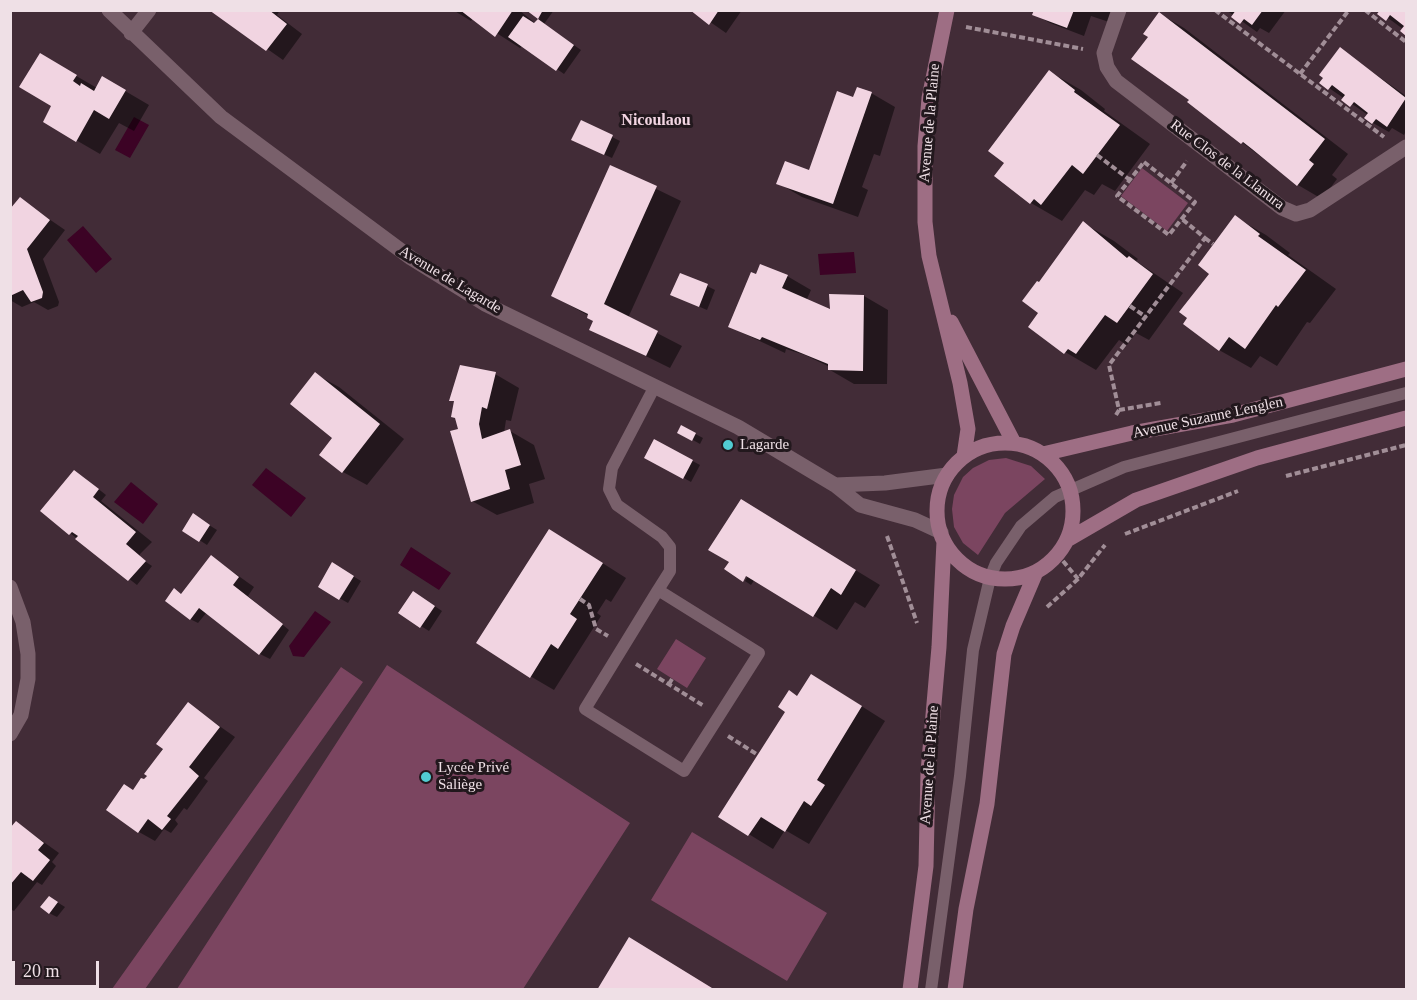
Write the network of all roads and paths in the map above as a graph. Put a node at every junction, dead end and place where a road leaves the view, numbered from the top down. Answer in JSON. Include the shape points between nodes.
{"nodes":[{"id":1,"x":109,"y":10,"type":"edge"},
{"id":2,"x":149,"y":10,"type":"edge"},
{"id":3,"x":947,"y":10,"type":"edge"},
{"id":4,"x":1119,"y":10,"type":"edge"},
{"id":5,"x":1215,"y":10,"type":"edge"},
{"id":6,"x":1349,"y":10,"type":"edge"},
{"id":7,"x":1365,"y":10,"type":"edge"},
{"id":8,"x":977,"y":30,"type":"dead end"},
{"id":9,"x":130,"y":33,"type":"junction"},
{"id":10,"x":1407,"y":42,"type":"edge"},
{"id":11,"x":1104,"y":53,"type":"junction"},
{"id":12,"x":1300,"y":74,"type":"junction"},
{"id":13,"x":1402,"y":150,"type":"edge"},
{"id":14,"x":1097,"y":155,"type":"dead end"},
{"id":15,"x":1130,"y":180,"type":"junction"},
{"id":16,"x":1182,"y":219,"type":"junction"},
{"id":17,"x":1206,"y":238,"type":"junction"},
{"id":18,"x":1213,"y":244,"type":"dead end"},
{"id":19,"x":942,"y":306,"type":"junction"},
{"id":20,"x":1130,"y":306,"type":"dead end"},
{"id":21,"x":1146,"y":317,"type":"junction"},
{"id":22,"x":1407,"y":369,"type":"edge"},
{"id":23,"x":655,"y":386,"type":"junction"},
{"id":24,"x":1407,"y":393,"type":"edge"},
{"id":25,"x":1170,"y":401,"type":"dead end"},
{"id":26,"x":1407,"y":418,"type":"edge"},
{"id":27,"x":1014,"y":443,"type":"junction"},
{"id":28,"x":1407,"y":445,"type":"edge"},
{"id":29,"x":1043,"y":454,"type":"junction"},
{"id":30,"x":964,"y":456,"type":"junction"},
{"id":31,"x":947,"y":475,"type":"junction"},
{"id":32,"x":1279,"y":478,"type":"dead end"},
{"id":33,"x":835,"y":485,"type":"junction"},
{"id":34,"x":1247,"y":488,"type":"dead end"},
{"id":35,"x":1070,"y":489,"type":"junction"},
{"id":36,"x":884,"y":525,"type":"dead end"},
{"id":37,"x":1123,"y":535,"type":"dead end"},
{"id":38,"x":942,"y":537,"type":"junction"},
{"id":39,"x":1067,"y":540,"type":"junction"},
{"id":40,"x":1114,"y":540,"type":"dead end"},
{"id":41,"x":1058,"y":554,"type":"junction"},
{"id":42,"x":1036,"y":572,"type":"junction"},
{"id":43,"x":990,"y":578,"type":"junction"},
{"id":44,"x":1078,"y":579,"type":"junction"},
{"id":45,"x":10,"y":587,"type":"edge"},
{"id":46,"x":658,"y":590,"type":"junction"},
{"id":47,"x":580,"y":599,"type":"dead end"},
{"id":48,"x":1046,"y":609,"type":"dead end"},
{"id":49,"x":917,"y":624,"type":"dead end"},
{"id":50,"x":621,"y":650,"type":"junction"},
{"id":51,"x":672,"y":679,"type":"dead end"},
{"id":52,"x":669,"y":684,"type":"junction"},
{"id":53,"x":716,"y":722,"type":"junction"},
{"id":54,"x":10,"y":734,"type":"edge"},
{"id":55,"x":758,"y":755,"type":"dead end"},
{"id":56,"x":910,"y":990,"type":"edge"},
{"id":57,"x":931,"y":990,"type":"edge"},
{"id":58,"x":955,"y":990,"type":"edge"}],
"edges":[{"from":1,"to":9,"type":"street","name":"Avenue de Lagarde"},
{"from":2,"to":9,"type":"street"},
{"from":3,"to":19,"type":"street","name":"Avenue de la Plaine","via":[[929,98],[924,179],[929,256]]},
{"from":4,"to":11,"type":"street"},
{"from":5,"to":12,"type":"path"},
{"from":6,"to":12,"type":"path"},
{"from":7,"to":10,"type":"path"},
{"from":8,"to":11,"type":"path"},
{"from":9,"to":23,"type":"street","name":"Avenue de Lagarde","via":[[221,117],[411,258],[485,304]]},
{"from":11,"to":13,"type":"street","name":"Rue Clos de la Llanura","via":[[1116,81],[1282,208],[1296,214],[1310,210]]},
{"from":12,"to":13,"type":"path"},
{"from":14,"to":15,"type":"path"},
{"from":15,"to":16,"type":"path","via":[[1117,196],[1169,235]]},
{"from":15,"to":16,"type":"path","via":[[1144,162],[1195,202]]},
{"from":16,"to":17,"type":"path"},
{"from":17,"to":18,"type":"path"},
{"from":17,"to":21,"type":"path"},
{"from":19,"to":27,"type":"street","name":"Avenue de la Plaine"},
{"from":19,"to":30,"type":"street","name":"Avenue de la Plaine","via":[[968,429]]},
{"from":20,"to":21,"type":"path"},
{"from":21,"to":25,"type":"path","via":[[1109,364],[1119,410]]},
{"from":22,"to":29,"type":"street","name":"Avenue Suzanne Lenglen","via":[[1233,415]]},
{"from":23,"to":33,"type":"street","name":"Avenue de Lagarde","via":[[738,427]]},
{"from":23,"to":46,"type":"lane","via":[[612,468],[609,489],[617,505],[670,547],[670,571]]},
{"from":24,"to":35,"type":"lane","via":[[1124,467]]},
{"from":26,"to":39,"type":"street","via":[[1257,458],[1136,500]]},
{"from":27,"to":29,"type":"street"},
{"from":27,"to":30,"type":"street","via":[[983,446]]},
{"from":28,"to":32,"type":"path"},
{"from":29,"to":35,"type":"street","via":[[1059,468]]},
{"from":30,"to":31,"type":"street"},
{"from":31,"to":33,"type":"street"},
{"from":31,"to":38,"type":"street","name":"Avenue de la Plaine","via":[[938,503]]},
{"from":33,"to":38,"type":"street","name":"Avenue de Lagarde","via":[[860,505],[915,520]]},
{"from":34,"to":37,"type":"path"},
{"from":35,"to":39,"type":"street","via":[[1073,523]]},
{"from":35,"to":43,"type":"lane","via":[[1022,526]]},
{"from":36,"to":49,"type":"path"},
{"from":38,"to":43,"type":"street","via":[[968,568]]},
{"from":38,"to":56,"type":"street","name":"Avenue de la Plaine","via":[[926,866]]},
{"from":39,"to":41,"type":"street"},
{"from":40,"to":44,"type":"path","via":[[1105,545]]},
{"from":41,"to":42,"type":"street"},
{"from":41,"to":44,"type":"path"},
{"from":42,"to":43,"type":"street","via":[[1014,579]]},
{"from":42,"to":58,"type":"street","via":[[1004,654],[987,804]]},
{"from":43,"to":57,"type":"lane","via":[[973,650]]},
{"from":44,"to":48,"type":"path"},
{"from":45,"to":54,"type":"street","via":[[23,622],[28,679],[21,715]]},
{"from":46,"to":50,"type":"lane"},
{"from":46,"to":53,"type":"lane","via":[[759,654]]},
{"from":47,"to":50,"type":"path","via":[[589,605],[596,629]]},
{"from":50,"to":52,"type":"path","via":[[627,659]]},
{"from":50,"to":53,"type":"lane","via":[[585,709],[684,771]]},
{"from":51,"to":52,"type":"path"},
{"from":52,"to":53,"type":"path","via":[[711,710]]},
{"from":53,"to":55,"type":"path","via":[[721,732]]}]}
